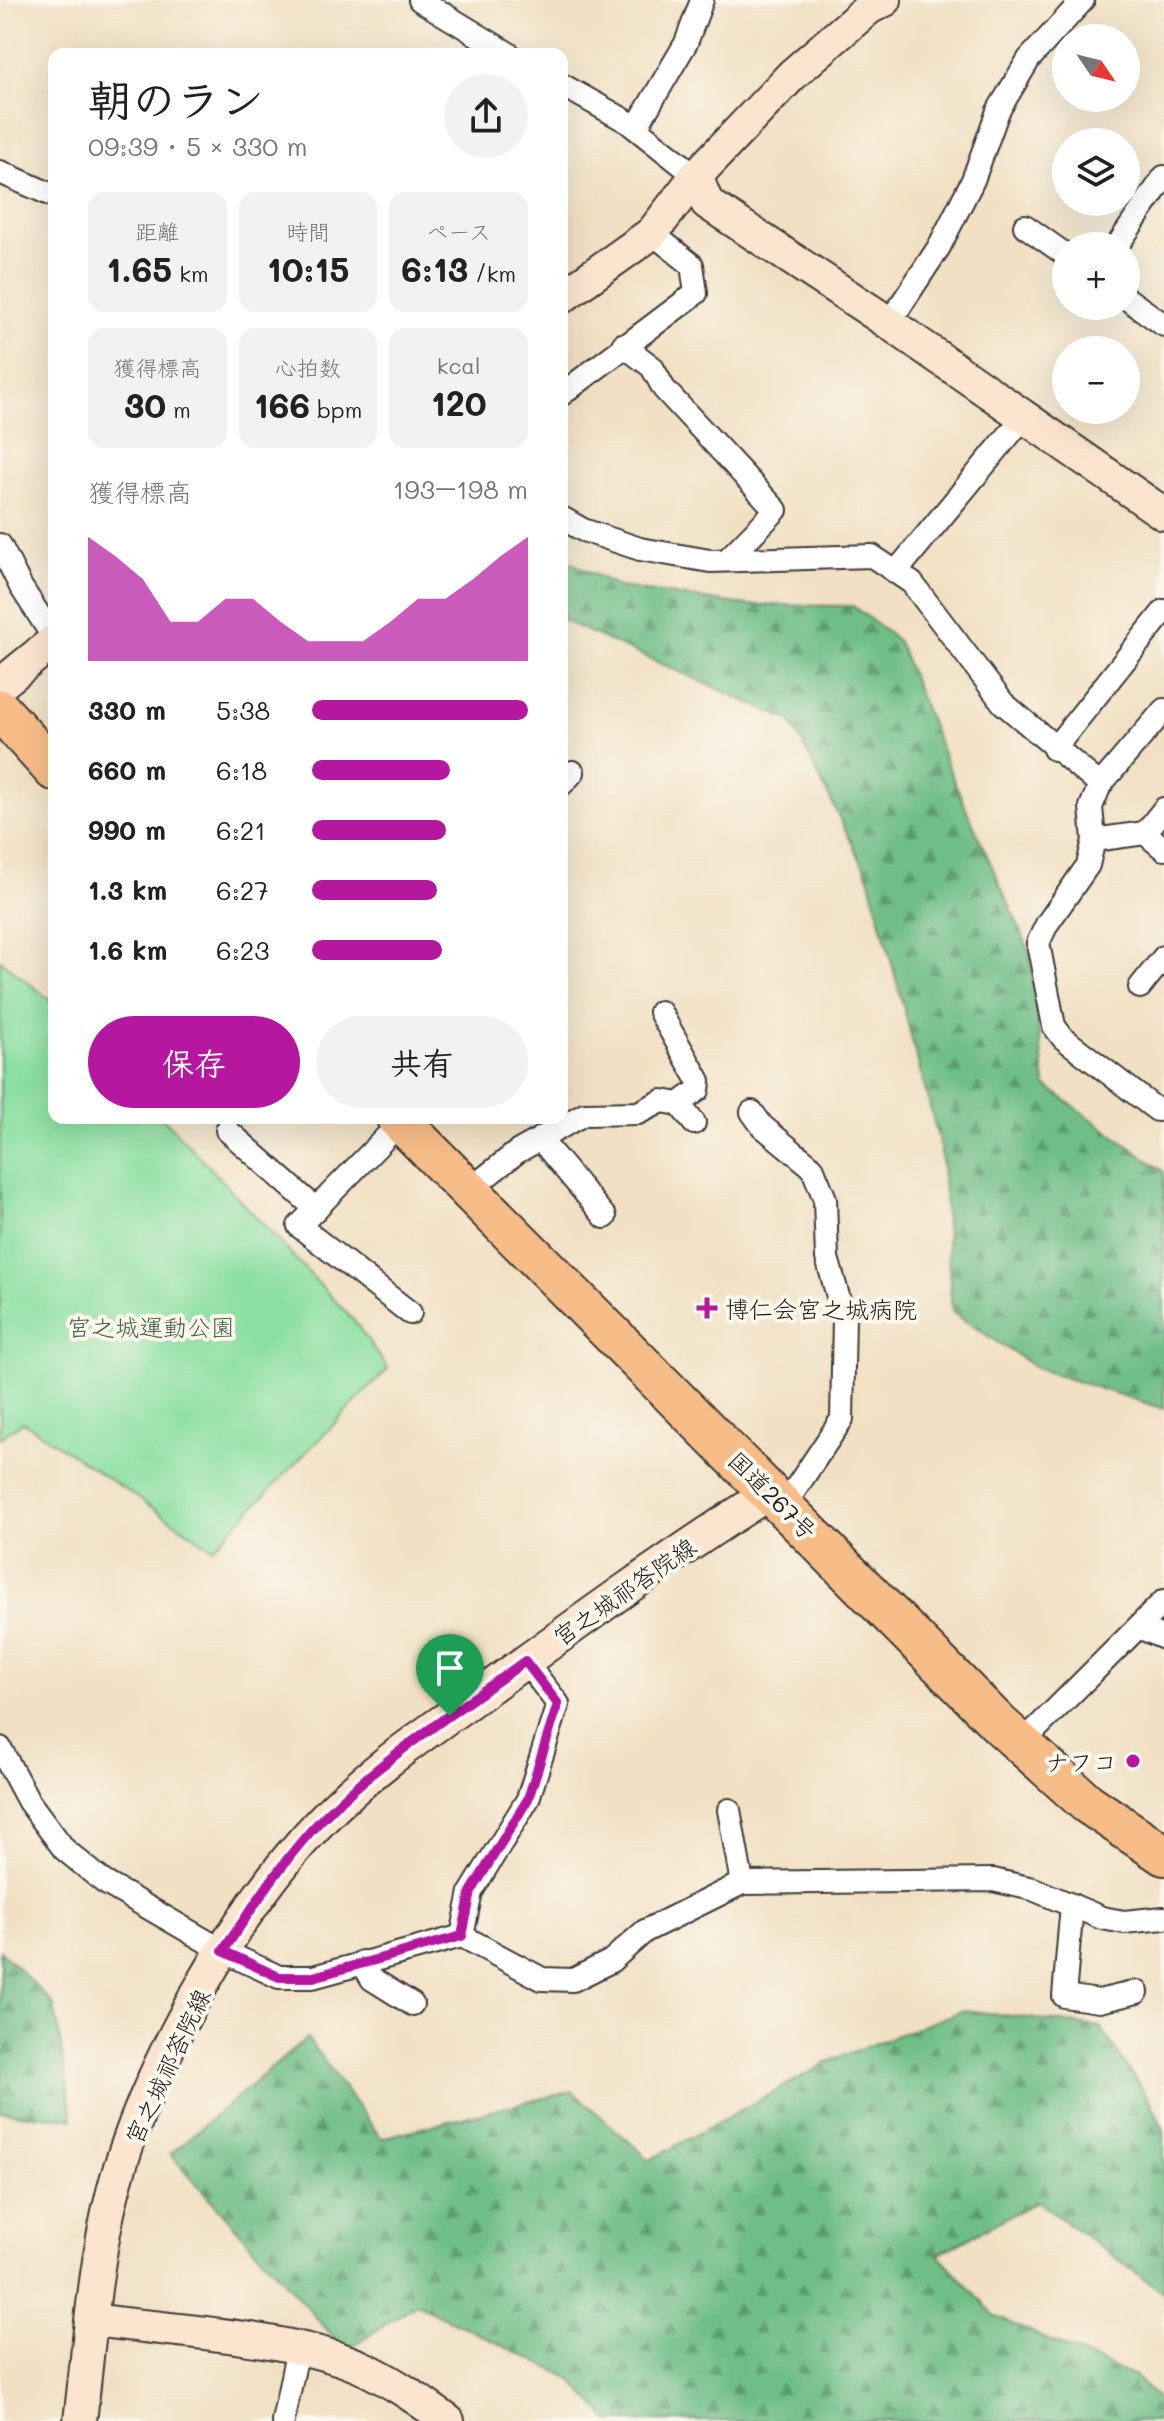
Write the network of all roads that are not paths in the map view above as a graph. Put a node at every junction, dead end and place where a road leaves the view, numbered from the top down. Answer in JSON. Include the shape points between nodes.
{"nodes":[{"id":1,"x":420,"y":0,"type":"edge"},
{"id":2,"x":702,"y":0,"type":"edge"},
{"id":3,"x":885,"y":0,"type":"edge"},
{"id":4,"x":1083,"y":0,"type":"edge"},
{"id":5,"x":499,"y":48,"type":"edge"},
{"id":6,"x":568,"y":88,"type":"edge"},
{"id":7,"x":636,"y":128,"type":"junction"},
{"id":8,"x":0,"y":172,"type":"edge"},
{"id":9,"x":696,"y":176,"type":"junction"},
{"id":10,"x":1164,"y":177,"type":"edge"},
{"id":11,"x":48,"y":193,"type":"edge"},
{"id":12,"x":1025,"y":226,"type":"dead end"},
{"id":13,"x":1127,"y":232,"type":"edge"},
{"id":14,"x":652,"y":233,"type":"junction"},
{"id":15,"x":1052,"y":245,"type":"edge"},
{"id":16,"x":568,"y":293,"type":"edge"},
{"id":17,"x":1140,"y":308,"type":"edge"},
{"id":18,"x":889,"y":323,"type":"junction"},
{"id":19,"x":1164,"y":325,"type":"edge"},
{"id":20,"x":623,"y":345,"type":"junction"},
{"id":21,"x":568,"y":389,"type":"edge"},
{"id":22,"x":1023,"y":418,"type":"junction"},
{"id":23,"x":1164,"y":514,"type":"edge"},
{"id":24,"x":568,"y":521,"type":"edge"},
{"id":25,"x":0,"y":545,"type":"edge"},
{"id":26,"x":727,"y":560,"type":"junction"},
{"id":27,"x":896,"y":572,"type":"junction"},
{"id":28,"x":1164,"y":611,"type":"edge"},
{"id":29,"x":48,"y":630,"type":"edge"},
{"id":30,"x":48,"y":645,"type":"edge"},
{"id":31,"x":0,"y":685,"type":"edge"},
{"id":32,"x":0,"y":710,"type":"edge"},
{"id":33,"x":1164,"y":710,"type":"edge"},
{"id":34,"x":1054,"y":749,"type":"junction"},
{"id":35,"x":48,"y":763,"type":"edge"},
{"id":36,"x":1100,"y":785,"type":"junction"},
{"id":37,"x":1164,"y":809,"type":"edge"},
{"id":38,"x":1145,"y":833,"type":"junction"},
{"id":39,"x":1094,"y":840,"type":"junction"},
{"id":40,"x":1164,"y":849,"type":"edge"},
{"id":41,"x":1164,"y":957,"type":"edge"},
{"id":42,"x":1140,"y":987,"type":"dead end"},
{"id":43,"x":660,"y":1012,"type":"dead end"},
{"id":44,"x":679,"y":1104,"type":"junction"},
{"id":45,"x":1157,"y":1110,"type":"dead end"},
{"id":46,"x":752,"y":1112,"type":"dead end"},
{"id":47,"x":568,"y":1123,"type":"edge"},
{"id":48,"x":694,"y":1123,"type":"dead end"},
{"id":49,"x":395,"y":1124,"type":"edge"},
{"id":50,"x":403,"y":1124,"type":"edge"},
{"id":51,"x":566,"y":1124,"type":"edge"},
{"id":52,"x":227,"y":1130,"type":"dead end"},
{"id":53,"x":540,"y":1139,"type":"junction"},
{"id":54,"x":469,"y":1190,"type":"junction"},
{"id":55,"x":316,"y":1209,"type":"junction"},
{"id":56,"x":605,"y":1217,"type":"dead end"},
{"id":57,"x":410,"y":1313,"type":"dead end"},
{"id":58,"x":777,"y":1499,"type":"junction"},
{"id":59,"x":1164,"y":1601,"type":"edge"},
{"id":60,"x":1139,"y":1627,"type":"junction"},
{"id":61,"x":1164,"y":1638,"type":"edge"},
{"id":62,"x":525,"y":1661,"type":"junction"},
{"id":63,"x":1021,"y":1744,"type":"junction"},
{"id":64,"x":0,"y":1748,"type":"edge"},
{"id":65,"x":729,"y":1810,"type":"dead end"},
{"id":66,"x":1164,"y":1855,"type":"edge"},
{"id":67,"x":742,"y":1883,"type":"junction"},
{"id":68,"x":1072,"y":1905,"type":"junction"},
{"id":69,"x":1164,"y":1918,"type":"edge"},
{"id":70,"x":462,"y":1936,"type":"junction"},
{"id":71,"x":223,"y":1951,"type":"junction"},
{"id":72,"x":362,"y":1962,"type":"junction"},
{"id":73,"x":1137,"y":1992,"type":"dead end"},
{"id":74,"x":412,"y":2004,"type":"dead end"},
{"id":75,"x":93,"y":2320,"type":"junction"},
{"id":76,"x":298,"y":2348,"type":"junction"},
{"id":77,"x":80,"y":2421,"type":"edge"},
{"id":78,"x":283,"y":2421,"type":"edge"},
{"id":79,"x":448,"y":2421,"type":"edge"}],
"edges":[{"from":1,"to":5,"type":"street"},
{"from":2,"to":7,"type":"street","via":[[686,43]]},
{"from":3,"to":9,"type":"street","via":[[793,74]]},
{"from":4,"to":18,"type":"street","via":[[1029,59],[998,111],[973,180],[939,247]]},
{"from":6,"to":7,"type":"street"},
{"from":7,"to":9,"type":"street"},
{"from":8,"to":11,"type":"street"},
{"from":9,"to":14,"type":"street"},
{"from":9,"to":18,"type":"street","via":[[707,203]]},
{"from":10,"to":13,"type":"street"},
{"from":12,"to":15,"type":"street"},
{"from":14,"to":16,"type":"street"},
{"from":14,"to":20,"type":"street","via":[[692,265],[696,293]]},
{"from":17,"to":19,"type":"street"},
{"from":18,"to":22,"type":"street"},
{"from":20,"to":21,"type":"street"},
{"from":20,"to":26,"type":"street","via":[[652,367],[664,389],[776,510]]},
{"from":22,"to":23,"type":"street"},
{"from":22,"to":27,"type":"street"},
{"from":24,"to":26,"type":"street","via":[[640,549]]},
{"from":25,"to":29,"type":"street"},
{"from":26,"to":27,"type":"street","via":[[872,556]]},
{"from":27,"to":34,"type":"street","via":[[912,583],[1003,703]]},
{"from":28,"to":34,"type":"street"},
{"from":30,"to":31,"type":"street"},
{"from":32,"to":35,"type":"highway"},
{"from":33,"to":36,"type":"street"},
{"from":34,"to":36,"type":"street"},
{"from":36,"to":39,"type":"street","via":[[1091,807]]},
{"from":37,"to":38,"type":"street"},
{"from":38,"to":39,"type":"street"},
{"from":38,"to":40,"type":"street"},
{"from":39,"to":45,"type":"street","via":[[1088,865],[1038,943],[1054,1026]]},
{"from":41,"to":42,"type":"street"},
{"from":43,"to":44,"type":"street","via":[[699,1081],[698,1090]]},
{"from":44,"to":47,"type":"street","via":[[662,1101],[638,1113],[584,1114]]},
{"from":44,"to":48,"type":"street"},
{"from":46,"to":58,"type":"street","via":[[812,1167],[825,1199],[827,1258],[844,1317],[842,1419]]},
{"from":49,"to":55,"type":"street"},
{"from":50,"to":54,"type":"highway","name":"国道267号"},
{"from":51,"to":53,"type":"street"},
{"from":52,"to":55,"type":"street"},
{"from":53,"to":54,"type":"street"},
{"from":53,"to":56,"type":"street"},
{"from":54,"to":58,"type":"highway","name":"国道267号"},
{"from":55,"to":57,"type":"street","via":[[299,1226]]},
{"from":58,"to":62,"type":"street","name":"宮之城祁答院線","via":[[666,1558]]},
{"from":58,"to":63,"type":"highway","name":"国道267号"},
{"from":59,"to":60,"type":"street"},
{"from":60,"to":61,"type":"street"},
{"from":60,"to":63,"type":"street"},
{"from":62,"to":70,"type":"street","via":[[558,1704],[553,1727],[528,1799],[471,1892]]},
{"from":62,"to":71,"type":"street","name":"宮之城祁答院線","via":[[375,1771],[321,1821]]},
{"from":63,"to":66,"type":"highway","name":"国道267号","via":[[1087,1803]]},
{"from":64,"to":71,"type":"street","via":[[29,1802],[64,1849],[104,1882]]},
{"from":65,"to":67,"type":"street"},
{"from":67,"to":68,"type":"street","via":[[993,1880]]},
{"from":67,"to":70,"type":"street","via":[[645,1931],[611,1961],[573,1980],[542,1979]]},
{"from":68,"to":69,"type":"street","via":[[1124,1922]]},
{"from":68,"to":73,"type":"street","via":[[1064,1996],[1099,2001]]},
{"from":70,"to":72,"type":"street"},
{"from":71,"to":72,"type":"street","via":[[279,1977],[313,1977]]},
{"from":71,"to":75,"type":"street","name":"宮之城祁答院線","via":[[165,2058],[120,2167]]},
{"from":72,"to":74,"type":"street","via":[[372,1979]]},
{"from":75,"to":76,"type":"street"},
{"from":75,"to":77,"type":"street","name":"宮之城祁答院線"},
{"from":76,"to":78,"type":"street"},
{"from":76,"to":79,"type":"street","via":[[359,2367]]}]}
